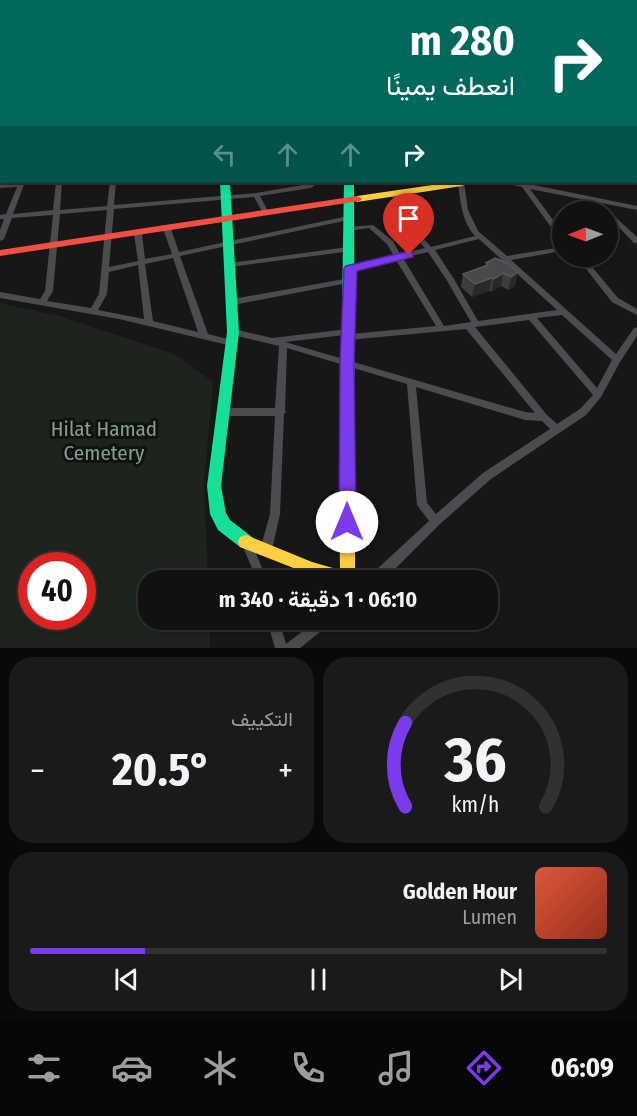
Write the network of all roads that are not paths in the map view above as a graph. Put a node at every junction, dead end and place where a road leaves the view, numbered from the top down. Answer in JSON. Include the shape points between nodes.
{"nodes":[{"id":1,"x":21,"y":183,"type":"edge"},
{"id":2,"x":59,"y":183,"type":"edge"},
{"id":3,"x":113,"y":183,"type":"edge"},
{"id":4,"x":225,"y":183,"type":"edge"},
{"id":5,"x":314,"y":183,"type":"edge"},
{"id":6,"x":349,"y":183,"type":"edge"},
{"id":7,"x":455,"y":183,"type":"edge"},
{"id":8,"x":461,"y":183,"type":"edge"},
{"id":9,"x":511,"y":183,"type":"edge"},
{"id":10,"x":524,"y":185,"type":"junction"},
{"id":11,"x":0,"y":186,"type":"edge"},
{"id":12,"x":392,"y":193,"type":"junction"},
{"id":13,"x":256,"y":195,"type":"junction"},
{"id":14,"x":225,"y":198,"type":"junction"},
{"id":15,"x":593,"y":199,"type":"joint"},
{"id":16,"x":348,"y":200,"type":"junction"},
{"id":17,"x":110,"y":208,"type":"junction"},
{"id":18,"x":637,"y":208,"type":"edge"},
{"id":19,"x":266,"y":213,"type":"junction"},
{"id":20,"x":57,"y":214,"type":"junction"},
{"id":21,"x":4,"y":217,"type":"edge"},
{"id":22,"x":226,"y":219,"type":"junction"},
{"id":23,"x":552,"y":223,"type":"edge"},
{"id":24,"x":618,"y":223,"type":"edge"},
{"id":25,"x":348,"y":224,"type":"junction"},
{"id":26,"x":167,"y":229,"type":"junction"},
{"id":27,"x":138,"y":234,"type":"junction"},
{"id":28,"x":479,"y":237,"type":"junction"},
{"id":29,"x":107,"y":238,"type":"junction"},
{"id":30,"x":0,"y":239,"type":"edge"},
{"id":31,"x":637,"y":241,"type":"edge"},
{"id":32,"x":228,"y":242,"type":"junction"},
{"id":33,"x":54,"y":245,"type":"junction"},
{"id":34,"x":348,"y":249,"type":"junction"},
{"id":35,"x":428,"y":249,"type":"junction"},
{"id":36,"x":552,"y":251,"type":"edge"},
{"id":37,"x":0,"y":254,"type":"edge"},
{"id":38,"x":175,"y":255,"type":"junction"},
{"id":39,"x":399,"y":258,"type":"junction"},
{"id":40,"x":505,"y":259,"type":"junction"},
{"id":41,"x":141,"y":262,"type":"junction"},
{"id":42,"x":230,"y":265,"type":"junction"},
{"id":43,"x":588,"y":267,"type":"edge"},
{"id":44,"x":106,"y":270,"type":"junction"},
{"id":45,"x":351,"y":274,"type":"junction"},
{"id":46,"x":0,"y":295,"type":"edge"},
{"id":47,"x":43,"y":301,"type":"junction"},
{"id":48,"x":233,"y":302,"type":"junction"},
{"id":49,"x":93,"y":312,"type":"junction"},
{"id":50,"x":562,"y":312,"type":"junction"},
{"id":51,"x":637,"y":312,"type":"edge"},
{"id":52,"x":530,"y":316,"type":"junction"},
{"id":53,"x":149,"y":324,"type":"junction"},
{"id":54,"x":471,"y":324,"type":"junction"},
{"id":55,"x":441,"y":328,"type":"junction"},
{"id":56,"x":637,"y":330,"type":"edge"},
{"id":57,"x":348,"y":334,"type":"junction"},
{"id":58,"x":204,"y":336,"type":"junction"},
{"id":59,"x":232,"y":338,"type":"junction"},
{"id":60,"x":270,"y":340,"type":"junction"},
{"id":61,"x":283,"y":344,"type":"junction"},
{"id":62,"x":617,"y":359,"type":"junction"},
{"id":63,"x":347,"y":363,"type":"junction"},
{"id":64,"x":411,"y":381,"type":"junction"},
{"id":65,"x":598,"y":395,"type":"junction"},
{"id":66,"x":223,"y":412,"type":"junction"},
{"id":67,"x":281,"y":412,"type":"junction"},
{"id":68,"x":544,"y":418,"type":"junction"},
{"id":69,"x":557,"y":430,"type":"junction"},
{"id":70,"x":436,"y":521,"type":"junction"},
{"id":71,"x":246,"y":541,"type":"junction"},
{"id":72,"x":266,"y":550,"type":"junction"},
{"id":73,"x":258,"y":570,"type":"edge"},
{"id":74,"x":314,"y":570,"type":"edge"},
{"id":75,"x":348,"y":570,"type":"edge"},
{"id":76,"x":385,"y":570,"type":"edge"},
{"id":77,"x":276,"y":630,"type":"edge"},
{"id":78,"x":313,"y":630,"type":"edge"},
{"id":79,"x":281,"y":648,"type":"edge"},
{"id":80,"x":290,"y":648,"type":"edge"}],
"edges":[{"from":1,"to":11,"type":"street"},
{"from":1,"to":21,"type":"street"},
{"from":2,"to":20,"type":"street"},
{"from":3,"to":17,"type":"street"},
{"from":4,"to":14,"type":"street"},
{"from":5,"to":13,"type":"street"},
{"from":6,"to":16,"type":"street"},
{"from":7,"to":12,"type":"street"},
{"from":8,"to":28,"type":"street","via":[[470,226]]},
{"from":9,"to":10,"type":"street"},
{"from":10,"to":15,"type":"street"},
{"from":10,"to":23,"type":"street"},
{"from":12,"to":16,"type":"street"},
{"from":12,"to":35,"type":"street"},
{"from":13,"to":14,"type":"street"},
{"from":13,"to":19,"type":"street"},
{"from":14,"to":17,"type":"street"},
{"from":14,"to":22,"type":"street"},
{"from":15,"to":18,"type":"street"},
{"from":16,"to":19,"type":"street"},
{"from":16,"to":25,"type":"street"},
{"from":17,"to":20,"type":"street"},
{"from":17,"to":29,"type":"street"},
{"from":19,"to":22,"type":"street"},
{"from":20,"to":21,"type":"street"},
{"from":20,"to":33,"type":"street"},
{"from":21,"to":30,"type":"street"},
{"from":22,"to":26,"type":"street"},
{"from":22,"to":32,"type":"street"},
{"from":24,"to":31,"type":"street"},
{"from":25,"to":32,"type":"street"},
{"from":25,"to":34,"type":"street"},
{"from":25,"to":39,"type":"street","via":[[371,226],[390,243]]},
{"from":26,"to":27,"type":"street"},
{"from":26,"to":38,"type":"street"},
{"from":27,"to":29,"type":"street"},
{"from":27,"to":41,"type":"street"},
{"from":28,"to":35,"type":"street"},
{"from":28,"to":40,"type":"street"},
{"from":29,"to":33,"type":"street"},
{"from":29,"to":44,"type":"street"},
{"from":32,"to":38,"type":"street"},
{"from":32,"to":42,"type":"street"},
{"from":33,"to":37,"type":"street"},
{"from":33,"to":47,"type":"street","via":[[50,291]]},
{"from":34,"to":42,"type":"street"},
{"from":34,"to":45,"type":"street"},
{"from":35,"to":39,"type":"street"},
{"from":35,"to":54,"type":"street","via":[[450,279]]},
{"from":36,"to":40,"type":"street"},
{"from":38,"to":41,"type":"street"},
{"from":38,"to":58,"type":"street"},
{"from":39,"to":45,"type":"street"},
{"from":39,"to":55,"type":"street"},
{"from":40,"to":50,"type":"street"},
{"from":41,"to":44,"type":"street"},
{"from":41,"to":53,"type":"street"},
{"from":42,"to":48,"type":"street"},
{"from":43,"to":51,"type":"street","via":[[615,300]]},
{"from":44,"to":49,"type":"street","via":[[103,294]]},
{"from":45,"to":48,"type":"street"},
{"from":45,"to":57,"type":"street"},
{"from":46,"to":47,"type":"street"},
{"from":47,"to":49,"type":"street"},
{"from":48,"to":59,"type":"street"},
{"from":49,"to":53,"type":"street"},
{"from":50,"to":52,"type":"street"},
{"from":50,"to":62,"type":"street"},
{"from":52,"to":54,"type":"street"},
{"from":52,"to":65,"type":"street"},
{"from":53,"to":58,"type":"street"},
{"from":54,"to":55,"type":"street"},
{"from":54,"to":68,"type":"street"},
{"from":55,"to":57,"type":"street"},
{"from":56,"to":62,"type":"street"},
{"from":57,"to":60,"type":"street"},
{"from":57,"to":63,"type":"street"},
{"from":58,"to":59,"type":"street"},
{"from":59,"to":60,"type":"street"},
{"from":59,"to":66,"type":"street"},
{"from":60,"to":61,"type":"street"},
{"from":61,"to":63,"type":"street"},
{"from":61,"to":67,"type":"street"},
{"from":62,"to":65,"type":"street"},
{"from":63,"to":64,"type":"street"},
{"from":63,"to":75,"type":"street"},
{"from":64,"to":68,"type":"street","via":[[525,416]]},
{"from":64,"to":70,"type":"street","via":[[422,505]]},
{"from":65,"to":69,"type":"street","via":[[583,412]]},
{"from":66,"to":67,"type":"street"},
{"from":66,"to":71,"type":"street","via":[[215,502],[224,525]]},
{"from":67,"to":72,"type":"street","via":[[275,514]]},
{"from":68,"to":69,"type":"street"},
{"from":69,"to":70,"type":"street","via":[[487,476]]},
{"from":70,"to":76,"type":"street"},
{"from":71,"to":72,"type":"street"},
{"from":71,"to":73,"type":"street"},
{"from":72,"to":74,"type":"street"},
{"from":77,"to":79,"type":"street"},
{"from":78,"to":80,"type":"street"}]}
